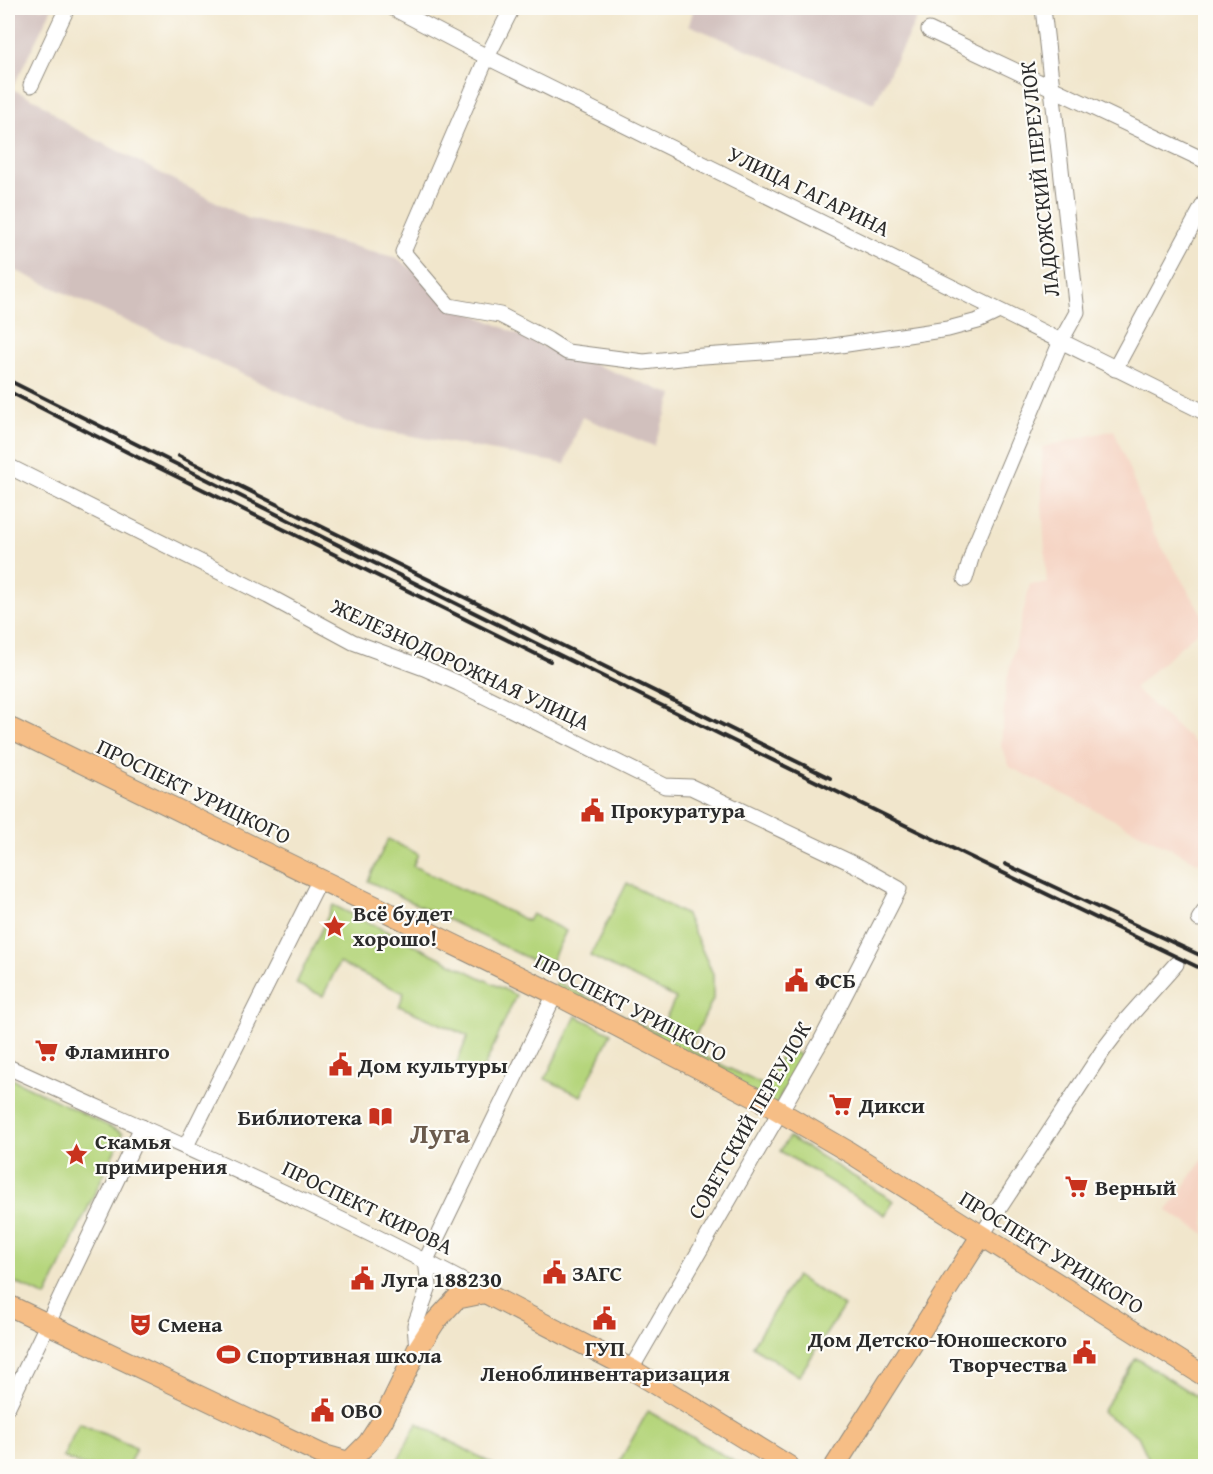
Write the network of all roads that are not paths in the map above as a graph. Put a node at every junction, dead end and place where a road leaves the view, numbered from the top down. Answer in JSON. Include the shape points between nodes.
{"nodes":[{"id":1,"x":67,"y":8,"type":"edge"},
{"id":2,"x":512,"y":8,"type":"edge"},
{"id":3,"x":1043,"y":8,"type":"edge"},
{"id":4,"x":400,"y":10,"type":"edge"},
{"id":5,"x":929,"y":30,"type":"dead end"},
{"id":6,"x":488,"y":57,"type":"junction"},
{"id":7,"x":31,"y":85,"type":"dead end"},
{"id":8,"x":1052,"y":87,"type":"junction"},
{"id":9,"x":1206,"y":161,"type":"edge"},
{"id":10,"x":1206,"y":200,"type":"edge"},
{"id":11,"x":999,"y":311,"type":"junction"},
{"id":12,"x":1061,"y":341,"type":"junction"},
{"id":13,"x":1115,"y":369,"type":"junction"},
{"id":14,"x":1206,"y":413,"type":"edge"},
{"id":15,"x":8,"y":466,"type":"edge"},
{"id":16,"x":965,"y":579,"type":"dead end"},
{"id":17,"x":8,"y":727,"type":"edge"},
{"id":18,"x":320,"y":879,"type":"junction"},
{"id":19,"x":899,"y":890,"type":"joint"},
{"id":20,"x":1176,"y":964,"type":"dead end"},
{"id":21,"x":555,"y":994,"type":"junction"},
{"id":22,"x":8,"y":1067,"type":"edge"},
{"id":23,"x":780,"y":1111,"type":"junction"},
{"id":24,"x":142,"y":1127,"type":"junction"},
{"id":25,"x":186,"y":1146,"type":"junction"},
{"id":26,"x":981,"y":1236,"type":"junction"},
{"id":27,"x":426,"y":1260,"type":"junction"},
{"id":28,"x":485,"y":1293,"type":"junction"},
{"id":29,"x":8,"y":1305,"type":"edge"},
{"id":30,"x":46,"y":1323,"type":"junction"},
{"id":31,"x":417,"y":1350,"type":"junction"},
{"id":32,"x":631,"y":1369,"type":"junction"},
{"id":33,"x":1206,"y":1377,"type":"edge"},
{"id":34,"x":8,"y":1406,"type":"edge"},
{"id":35,"x":349,"y":1464,"type":"edge"},
{"id":36,"x":789,"y":1467,"type":"edge"},
{"id":37,"x":835,"y":1467,"type":"edge"}],
"edges":[{"from":1,"to":7,"type":"street"},
{"from":2,"to":6,"type":"street"},
{"from":3,"to":8,"type":"street","name":"ЛАДОЖСКИЙ ПЕРЕУЛОК"},
{"from":4,"to":6,"type":"street","name":"УЛИЦА ГАГАРИНА"},
{"from":5,"to":8,"type":"street"},
{"from":6,"to":11,"type":"street","name":"УЛИЦА ГАГАРИНА"},
{"from":6,"to":11,"type":"street","via":[[403,252],[449,306],[500,315],[567,352],[644,362],[820,348],[948,329]]},
{"from":8,"to":9,"type":"street"},
{"from":8,"to":12,"type":"street","name":"ЛАДОЖСКИЙ ПЕРЕУЛОК","via":[[1077,312]]},
{"from":10,"to":13,"type":"street"},
{"from":11,"to":12,"type":"street","name":"УЛИЦА ГАГАРИНА"},
{"from":12,"to":13,"type":"street","name":"УЛИЦА ГАГАРИНА"},
{"from":12,"to":16,"type":"street","name":"ЛАДОЖСКИЙ ПЕРЕУЛОК","via":[[974,548]]},
{"from":13,"to":14,"type":"street","name":"УЛИЦА ГАГАРИНА"},
{"from":15,"to":19,"type":"street","name":"ЖЕЛЕЗНОДОРОЖНАЯ УЛИЦА","via":[[353,642],[458,683],[665,786],[691,787],[860,867]]},
{"from":17,"to":18,"type":"main road","name":"ПРОСПЕКТ УРИЦКОГО"},
{"from":18,"to":21,"type":"main road","name":"ПРОСПЕКТ УРИЦКОГО"},
{"from":18,"to":25,"type":"street"},
{"from":19,"to":23,"type":"street","name":"СОВЕТСКИЙ ПЕРЕУЛОК"},
{"from":20,"to":26,"type":"street","via":[[1104,1049]]},
{"from":21,"to":23,"type":"main road","name":"ПРОСПЕКТ УРИЦКОГО"},
{"from":21,"to":27,"type":"street"},
{"from":22,"to":24,"type":"street","name":"ПРОСПЕКТ КИРОВА"},
{"from":23,"to":26,"type":"main road","name":"ПРОСПЕКТ УРИЦКОГО"},
{"from":23,"to":32,"type":"street","name":"СОВЕТСКИЙ ПЕРЕУЛОК"},
{"from":24,"to":25,"type":"street","name":"ПРОСПЕКТ КИРОВА"},
{"from":24,"to":30,"type":"street"},
{"from":25,"to":27,"type":"street","name":"ПРОСПЕКТ КИРОВА"},
{"from":26,"to":33,"type":"main road","name":"ПРОСПЕКТ УРИЦКОГО"},
{"from":26,"to":37,"type":"main road"},
{"from":27,"to":28,"type":"street","name":"ПРОСПЕКТ КИРОВА"},
{"from":27,"to":31,"type":"street","via":[[429,1286],[415,1325]]},
{"from":28,"to":31,"type":"main road","via":[[456,1299]]},
{"from":28,"to":32,"type":"main road","name":"ПРОСПЕКТ КИРОВА"},
{"from":29,"to":30,"type":"main road"},
{"from":30,"to":34,"type":"street"},
{"from":30,"to":35,"type":"main road"},
{"from":31,"to":35,"type":"main road","via":[[383,1420]]},
{"from":32,"to":36,"type":"main road","name":"ПРОСПЕКТ КИРОВА"}]}
